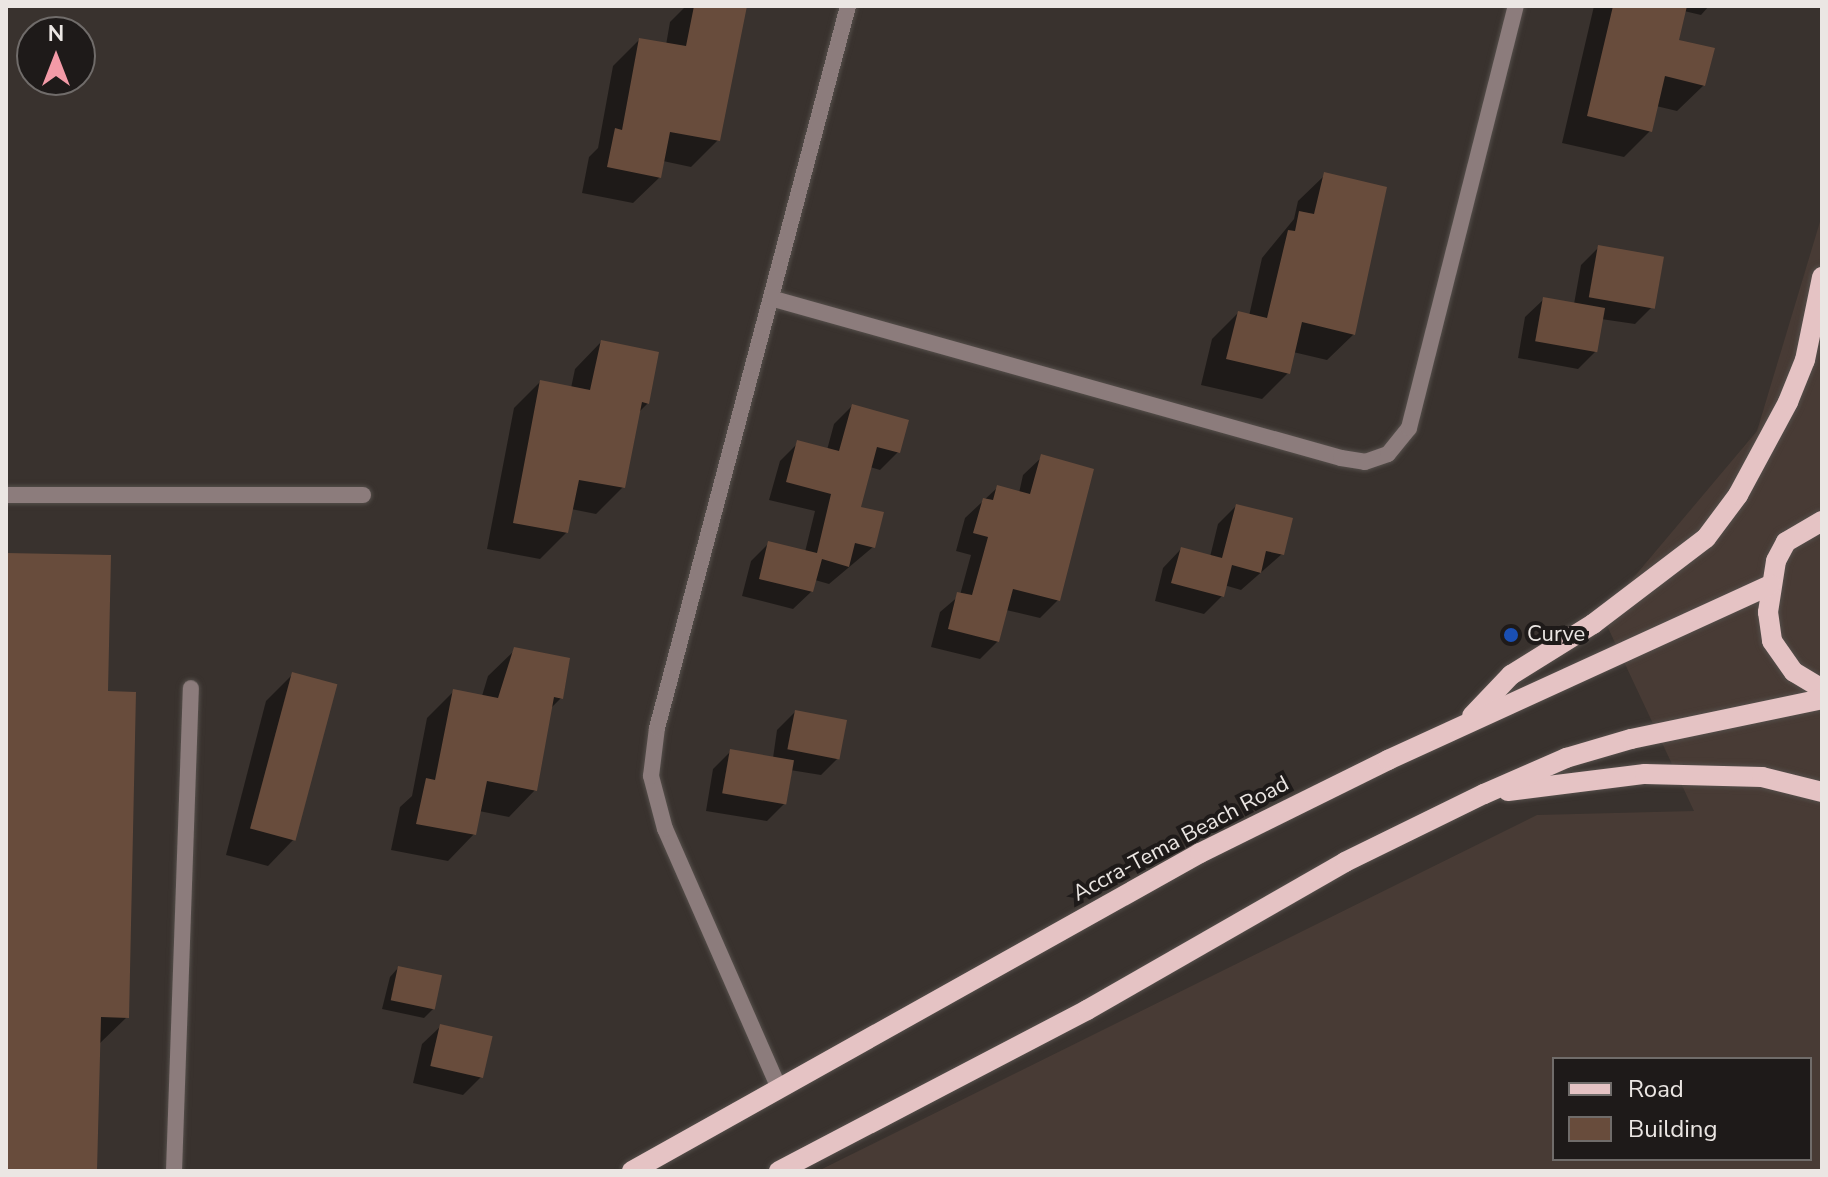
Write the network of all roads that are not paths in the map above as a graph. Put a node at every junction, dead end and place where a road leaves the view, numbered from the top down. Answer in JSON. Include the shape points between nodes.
{"nodes":[{"id":1,"x":848,"y":6,"type":"edge"},
{"id":2,"x":1516,"y":6,"type":"edge"},
{"id":3,"x":1822,"y":277,"type":"edge"},
{"id":4,"x":774,"y":299,"type":"junction"},
{"id":5,"x":6,"y":495,"type":"edge"},
{"id":6,"x":363,"y":495,"type":"dead end"},
{"id":7,"x":1822,"y":506,"type":"edge"},
{"id":8,"x":1822,"y":521,"type":"edge"},
{"id":9,"x":1799,"y":533,"type":"junction"},
{"id":10,"x":1771,"y":585,"type":"junction"},
{"id":11,"x":191,"y":688,"type":"dead end"},
{"id":12,"x":1822,"y":689,"type":"edge"},
{"id":13,"x":1822,"y":699,"type":"edge"},
{"id":14,"x":1464,"y":725,"type":"junction"},
{"id":15,"x":1822,"y":792,"type":"edge"},
{"id":16,"x":1484,"y":794,"type":"junction"},
{"id":17,"x":778,"y":1086,"type":"junction"},
{"id":18,"x":174,"y":1171,"type":"edge"},
{"id":19,"x":632,"y":1171,"type":"edge"},
{"id":20,"x":779,"y":1171,"type":"edge"}],
"edges":[{"from":1,"to":4,"type":"street"},
{"from":2,"to":4,"type":"street","via":[[1409,428],[1388,454],[1365,462],[1341,458]]},
{"from":3,"to":14,"type":"main road","via":[[1805,360],[1788,402],[1738,495],[1706,538],[1593,624],[1511,675]]},
{"from":4,"to":17,"type":"street","via":[[657,728],[651,776],[680,866]]},
{"from":5,"to":6,"type":"street"},
{"from":7,"to":9,"type":"main road"},
{"from":8,"to":9,"type":"main road"},
{"from":9,"to":10,"type":"main road","via":[[1776,561]]},
{"from":10,"to":12,"type":"main road","via":[[1772,641],[1794,672]]},
{"from":10,"to":14,"type":"main road","name":"Accra-Tema Beach Road"},
{"from":11,"to":18,"type":"street"},
{"from":13,"to":16,"type":"main road","via":[[1631,739],[1566,758]]},
{"from":14,"to":17,"type":"main road","name":"Accra-Tema Beach Road","via":[[1200,853]]},
{"from":15,"to":16,"type":"main road","via":[[1762,777],[1645,774]]},
{"from":16,"to":20,"type":"main road","via":[[1345,862],[1087,1010]]},
{"from":17,"to":19,"type":"main road","name":"Accra-Tema Beach Road"}]}
